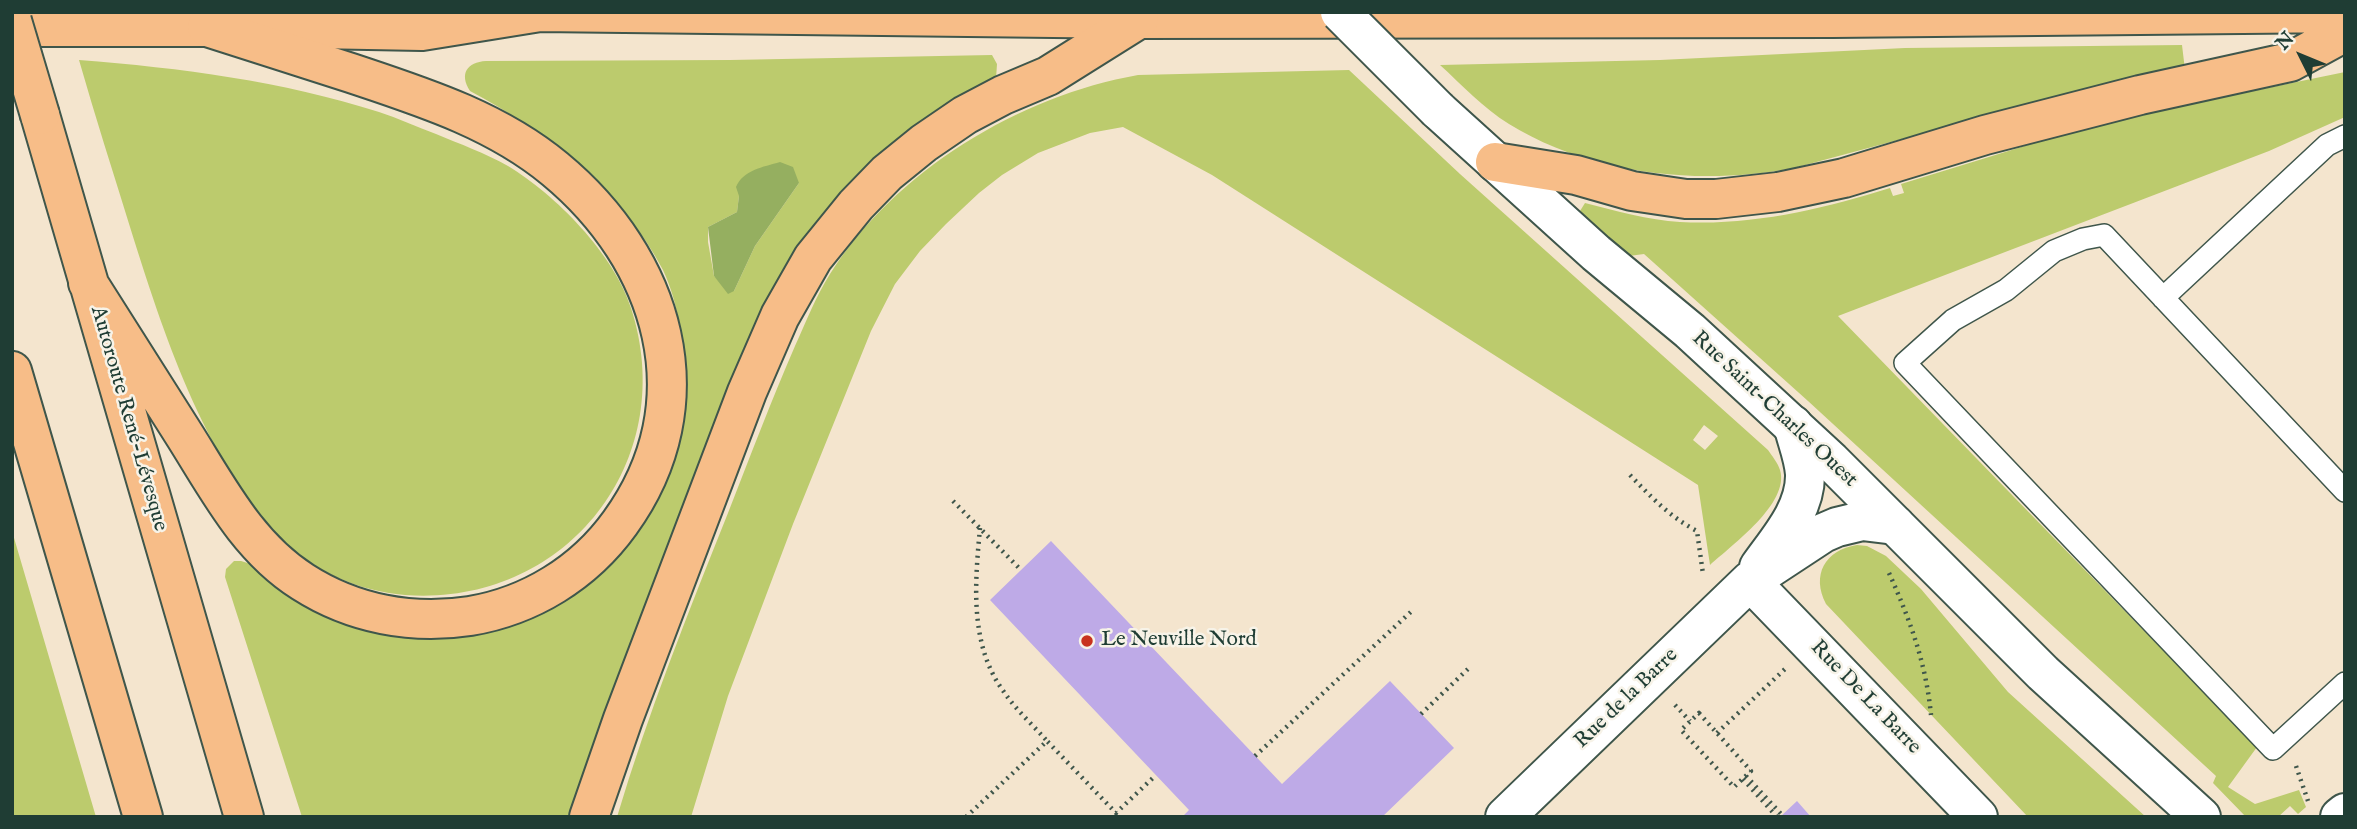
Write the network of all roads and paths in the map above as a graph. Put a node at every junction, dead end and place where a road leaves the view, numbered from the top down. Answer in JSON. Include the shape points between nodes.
{"nodes":[{"id":1,"x":540,"y":12,"type":"edge"},
{"id":2,"x":1339,"y":12,"type":"edge"},
{"id":3,"x":2345,"y":13,"type":"edge"},
{"id":4,"x":1139,"y":19,"type":"junction"},
{"id":5,"x":12,"y":21,"type":"edge"},
{"id":6,"x":12,"y":27,"type":"edge"},
{"id":7,"x":207,"y":27,"type":"junction"},
{"id":8,"x":2345,"y":32,"type":"edge"},
{"id":9,"x":2345,"y":136,"type":"edge"},
{"id":10,"x":1495,"y":162,"type":"junction"},
{"id":11,"x":88,"y":283,"type":"junction"},
{"id":12,"x":2163,"y":298,"type":"junction"},
{"id":13,"x":12,"y":371,"type":"edge"},
{"id":14,"x":1793,"y":425,"type":"junction"},
{"id":15,"x":1630,"y":475,"type":"dead end"},
{"id":16,"x":2345,"y":491,"type":"edge"},
{"id":17,"x":953,"y":501,"type":"dead end"},
{"id":18,"x":1895,"y":525,"type":"junction"},
{"id":19,"x":980,"y":528,"type":"junction"},
{"id":20,"x":1885,"y":566,"type":"dead end"},
{"id":21,"x":1021,"y":570,"type":"dead end"},
{"id":22,"x":1706,"y":577,"type":"dead end"},
{"id":23,"x":1750,"y":581,"type":"junction"},
{"id":24,"x":1414,"y":609,"type":"dead end"},
{"id":25,"x":1470,"y":667,"type":"dead end"},
{"id":26,"x":1788,"y":667,"type":"dead end"},
{"id":27,"x":2345,"y":683,"type":"edge"},
{"id":28,"x":1672,"y":702,"type":"dead end"},
{"id":29,"x":1421,"y":714,"type":"dead end"},
{"id":30,"x":1690,"y":721,"type":"junction"},
{"id":31,"x":1932,"y":722,"type":"dead end"},
{"id":32,"x":1717,"y":733,"type":"junction"},
{"id":33,"x":1047,"y":741,"type":"junction"},
{"id":34,"x":1255,"y":756,"type":"dead end"},
{"id":35,"x":1156,"y":775,"type":"dead end"},
{"id":36,"x":1744,"y":778,"type":"junction"},
{"id":37,"x":2345,"y":813,"type":"edge"},
{"id":38,"x":1779,"y":816,"type":"edge"},
{"id":39,"x":143,"y":817,"type":"edge"},
{"id":40,"x":244,"y":817,"type":"edge"},
{"id":41,"x":589,"y":817,"type":"edge"},
{"id":42,"x":966,"y":817,"type":"edge"},
{"id":43,"x":1505,"y":817,"type":"edge"},
{"id":44,"x":1978,"y":817,"type":"edge"},
{"id":45,"x":2201,"y":817,"type":"edge"},
{"id":46,"x":2340,"y":817,"type":"edge"}],
"edges":[{"from":1,"to":4,"type":"highway"},
{"from":1,"to":7,"type":"highway","via":[[422,31]]},
{"from":2,"to":10,"type":"street","name":"Rue Saint-Charles Ouest","bridge":true},
{"from":3,"to":4,"type":"highway"},
{"from":4,"to":41,"type":"highway","via":[[1048,76],[965,115],[924,143],[856,205],[813,258],[780,316],[747,392]]},
{"from":5,"to":11,"type":"highway","name":"Autoroute René-Lévesque","bridge":true},
{"from":6,"to":7,"type":"highway"},
{"from":7,"to":11,"type":"highway","via":[[400,89],[477,119],[538,156],[592,202],[634,261],[662,333],[667,410],[646,480],[621,523],[595,553],[565,578],[524,600],[480,614],[431,620],[361,610],[302,581],[251,537]]},
{"from":8,"to":10,"type":"highway","via":[[2290,62],[2140,95],[1778,192],[1686,199]]},
{"from":9,"to":12,"type":"lane","via":[[2328,145]]},
{"from":10,"to":14,"type":"street","name":"Rue Saint-Charles Ouest"},
{"from":11,"to":40,"type":"highway","name":"Autoroute René-Lévesque"},
{"from":12,"to":16,"type":"lane"},
{"from":12,"to":27,"type":"lane","via":[[2104,235],[2082,239],[2054,251],[2006,290],[1953,320],[1905,363],[2273,749]]},
{"from":13,"to":39,"type":"highway"},
{"from":14,"to":18,"type":"street","name":"Rue Saint-Charles Ouest"},
{"from":14,"to":23,"type":"street","name":"Rue de la Barre","via":[[1805,472],[1803,496]]},
{"from":15,"to":22,"type":"path","via":[[1668,513],[1697,531]]},
{"from":17,"to":19,"type":"path"},
{"from":18,"to":23,"type":"street","name":"Rue de la Barre","via":[[1862,521],[1837,527]]},
{"from":18,"to":45,"type":"street","name":"Rue Saint-Charles Ouest","via":[[2043,673]]},
{"from":19,"to":21,"type":"path"},
{"from":19,"to":33,"type":"path","via":[[975,582],[984,651],[1004,692]]},
{"from":20,"to":31,"type":"path","via":[[1925,669]]},
{"from":23,"to":43,"type":"street","name":"Rue de la Barre"},
{"from":23,"to":44,"type":"street","name":"Rue De La Barre"},
{"from":24,"to":34,"type":"path"},
{"from":25,"to":29,"type":"path"},
{"from":26,"to":32,"type":"path"},
{"from":28,"to":30,"type":"path"},
{"from":30,"to":32,"type":"path","via":[[1699,713]]},
{"from":30,"to":36,"type":"path","via":[[1681,730],[1734,787]]},
{"from":32,"to":36,"type":"path","via":[[1751,771]]},
{"from":33,"to":35,"type":"path","via":[[1116,813]]},
{"from":33,"to":42,"type":"path"},
{"from":36,"to":38,"type":"path"},
{"from":37,"to":46,"type":"street"}]}
